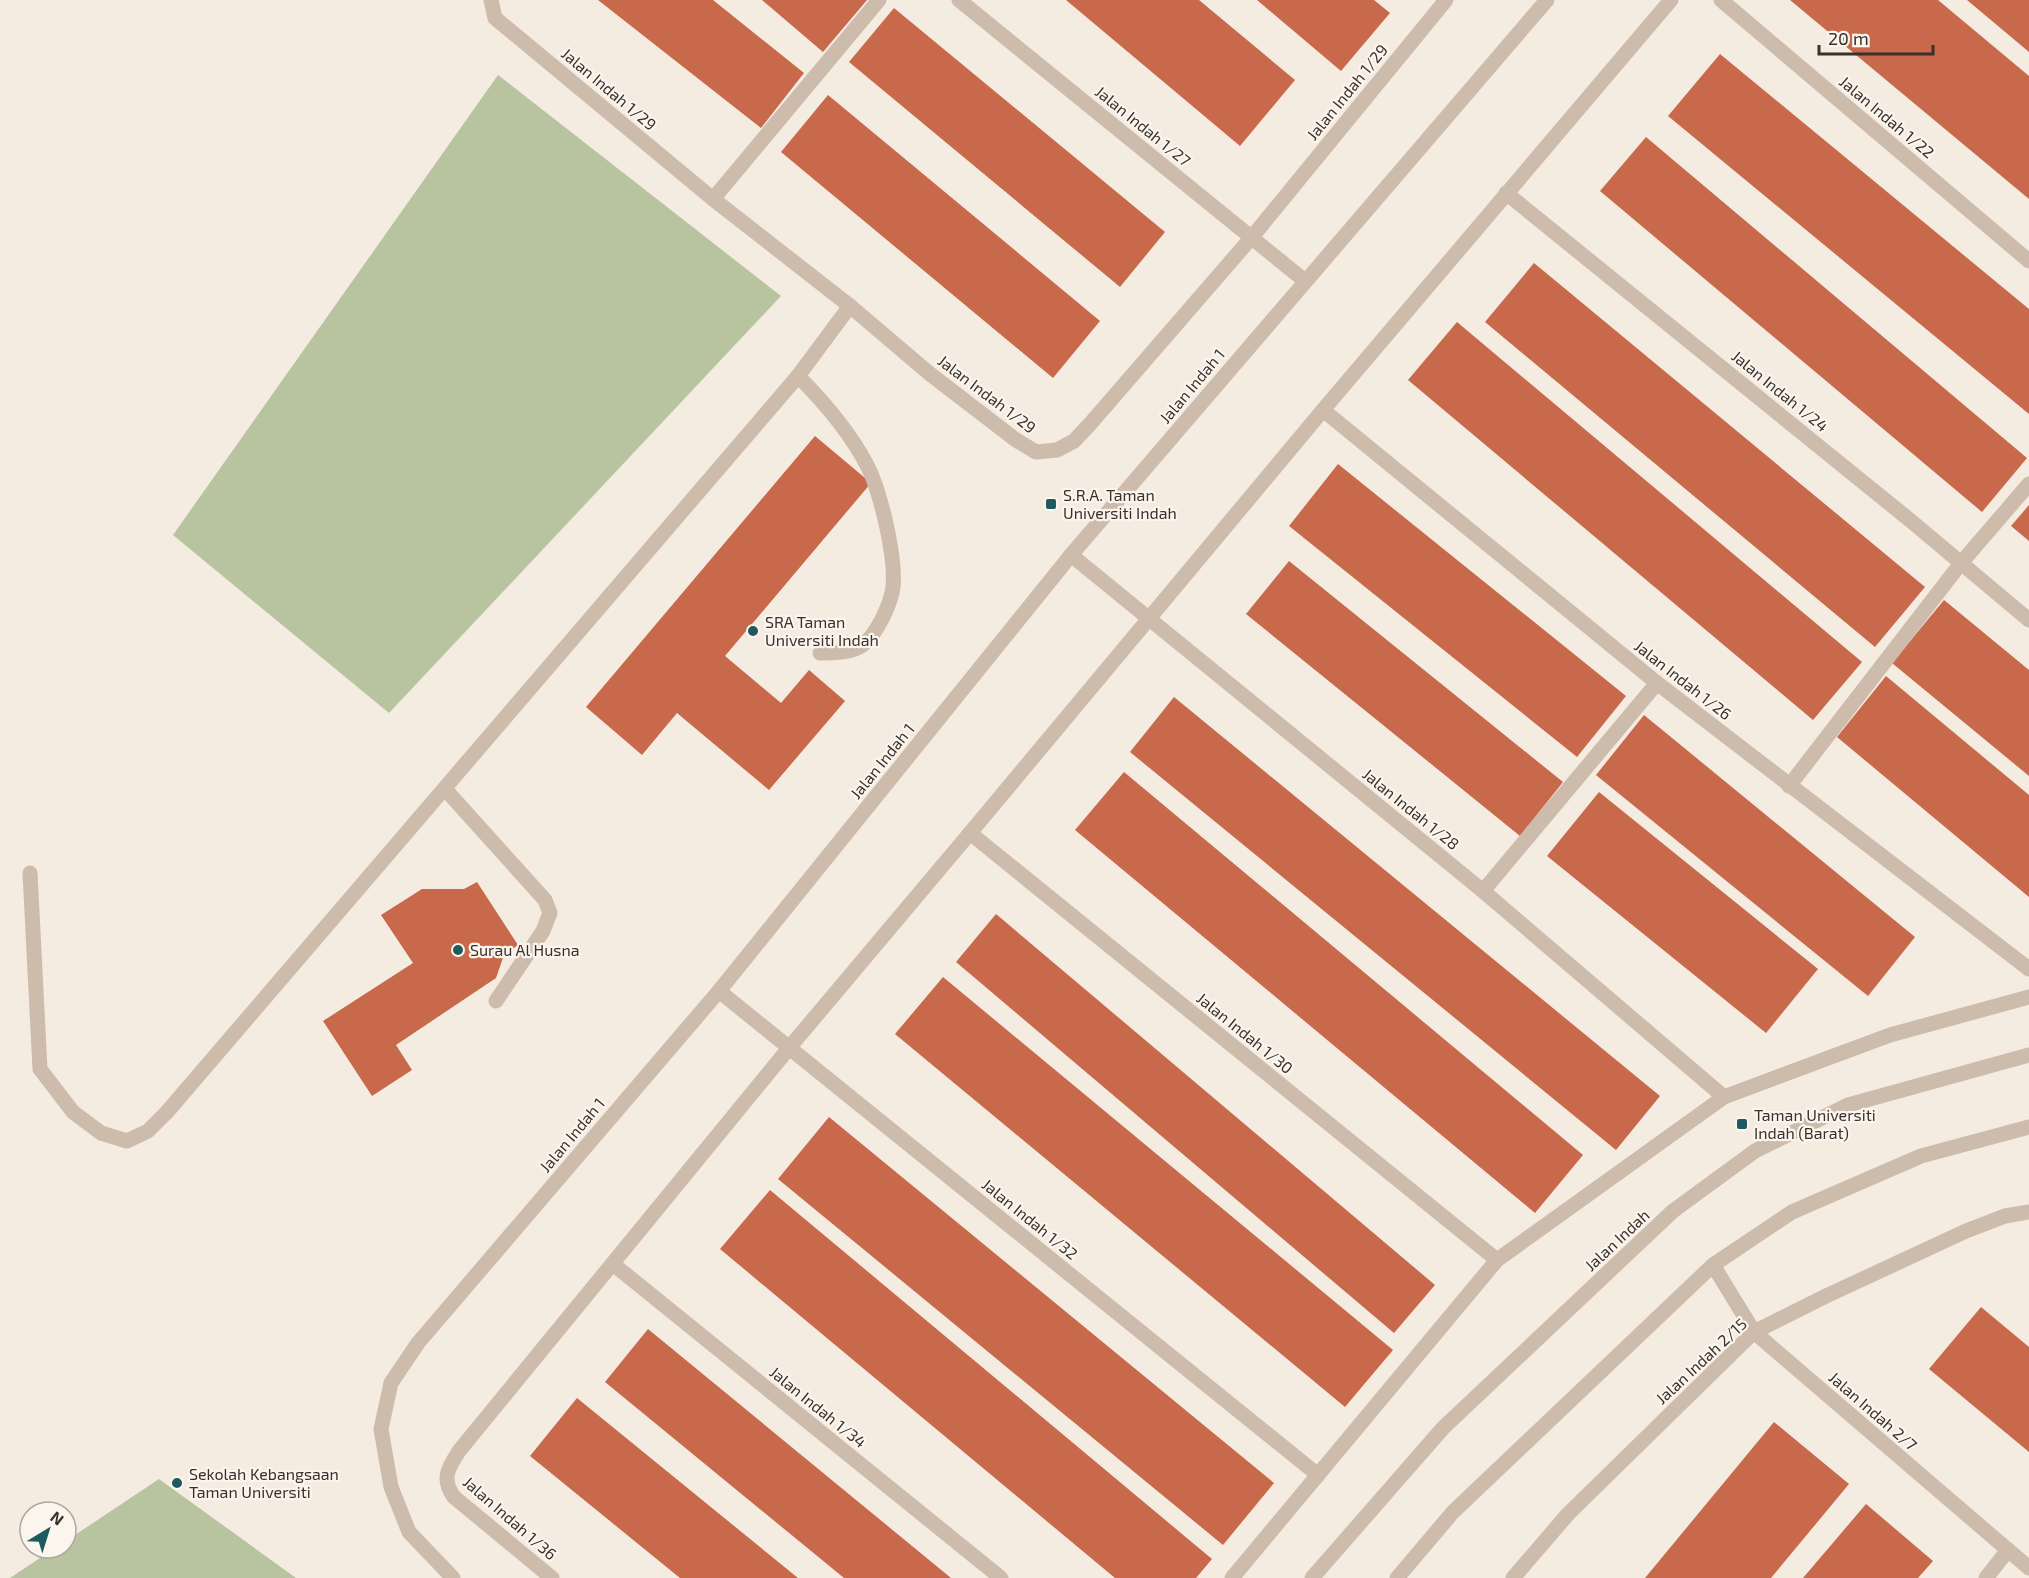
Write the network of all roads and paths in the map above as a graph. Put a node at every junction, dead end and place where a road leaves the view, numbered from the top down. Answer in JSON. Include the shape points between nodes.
{"nodes":[{"id":1,"x":491,"y":0,"type":"edge"},
{"id":2,"x":879,"y":0,"type":"edge"},
{"id":3,"x":959,"y":0,"type":"edge"},
{"id":4,"x":1446,"y":0,"type":"edge"},
{"id":5,"x":1547,"y":0,"type":"edge"},
{"id":6,"x":1671,"y":0,"type":"edge"},
{"id":7,"x":1721,"y":0,"type":"edge"},
{"id":8,"x":1506,"y":193,"type":"junction"},
{"id":9,"x":713,"y":199,"type":"junction"},
{"id":10,"x":1252,"y":237,"type":"junction"},
{"id":11,"x":2029,"y":261,"type":"edge"},
{"id":12,"x":1305,"y":281,"type":"junction"},
{"id":13,"x":850,"y":306,"type":"junction"},
{"id":14,"x":798,"y":376,"type":"junction"},
{"id":15,"x":1323,"y":410,"type":"junction"},
{"id":16,"x":2029,"y":484,"type":"edge"},
{"id":17,"x":1071,"y":555,"type":"junction"},
{"id":18,"x":1960,"y":563,"type":"junction"},
{"id":19,"x":1148,"y":618,"type":"junction"},
{"id":20,"x":2029,"y":620,"type":"edge"},
{"id":21,"x":820,"y":653,"type":"dead end"},
{"id":22,"x":1657,"y":683,"type":"junction"},
{"id":23,"x":1789,"y":786,"type":"junction"},
{"id":24,"x":445,"y":789,"type":"junction"},
{"id":25,"x":970,"y":834,"type":"junction"},
{"id":26,"x":30,"y":873,"type":"dead end"},
{"id":27,"x":1483,"y":891,"type":"junction"},
{"id":28,"x":2029,"y":969,"type":"edge"},
{"id":29,"x":718,"y":991,"type":"junction"},
{"id":30,"x":2029,"y":997,"type":"edge"},
{"id":31,"x":495,"y":1001,"type":"dead end"},
{"id":32,"x":789,"y":1048,"type":"junction"},
{"id":33,"x":2029,"y":1055,"type":"edge"},
{"id":34,"x":1724,"y":1097,"type":"junction"},
{"id":35,"x":2029,"y":1127,"type":"edge"},
{"id":36,"x":2029,"y":1212,"type":"edge"},
{"id":37,"x":1497,"y":1260,"type":"junction"},
{"id":38,"x":613,"y":1264,"type":"junction"},
{"id":39,"x":1713,"y":1264,"type":"junction"},
{"id":40,"x":1754,"y":1332,"type":"junction"},
{"id":41,"x":1318,"y":1475,"type":"junction"},
{"id":42,"x":2008,"y":1550,"type":"junction"},
{"id":43,"x":2029,"y":1568,"type":"edge"},
{"id":44,"x":453,"y":1578,"type":"edge"},
{"id":45,"x":552,"y":1578,"type":"edge"},
{"id":46,"x":1001,"y":1578,"type":"edge"},
{"id":47,"x":1232,"y":1578,"type":"edge"},
{"id":48,"x":1312,"y":1578,"type":"edge"},
{"id":49,"x":1397,"y":1578,"type":"edge"},
{"id":50,"x":1513,"y":1578,"type":"edge"},
{"id":51,"x":1986,"y":1578,"type":"edge"}],
"edges":[{"from":1,"to":9,"type":"street","name":"Jalan Indah 1/29","via":[[495,18]]},
{"from":2,"to":9,"type":"street"},
{"from":3,"to":10,"type":"street","name":"Jalan Indah 1/27"},
{"from":4,"to":10,"type":"street","name":"Jalan Indah 1/29"},
{"from":5,"to":12,"type":"street","name":"Jalan Indah 1"},
{"from":6,"to":8,"type":"street"},
{"from":7,"to":11,"type":"street","name":"Jalan Indah 1/22"},
{"from":8,"to":15,"type":"street"},
{"from":8,"to":18,"type":"street","name":"Jalan Indah 1/24"},
{"from":9,"to":13,"type":"street","name":"Jalan Indah 1/29"},
{"from":10,"to":12,"type":"street","name":"Jalan Indah 1/27"},
{"from":10,"to":13,"type":"street","name":"Jalan Indah 1/29","via":[[1090,424],[1074,441],[1057,450],[1036,452],[1016,440]]},
{"from":12,"to":17,"type":"street","name":"Jalan Indah 1"},
{"from":13,"to":14,"type":"street"},
{"from":14,"to":21,"type":"street","via":[[824,402],[867,465],[879,491],[891,553],[893,588],[880,624],[863,645],[839,653]]},
{"from":14,"to":24,"type":"street"},
{"from":15,"to":19,"type":"street"},
{"from":15,"to":22,"type":"street","name":"Jalan Indah 1/26"},
{"from":16,"to":18,"type":"street"},
{"from":17,"to":19,"type":"street","name":"Jalan Indah 1/28"},
{"from":17,"to":29,"type":"street","name":"Jalan Indah 1"},
{"from":18,"to":20,"type":"street","name":"Jalan Indah 1/24"},
{"from":18,"to":23,"type":"street"},
{"from":19,"to":25,"type":"street"},
{"from":19,"to":27,"type":"street","name":"Jalan Indah 1/28"},
{"from":22,"to":23,"type":"street","name":"Jalan Indah 1/26"},
{"from":22,"to":27,"type":"street"},
{"from":23,"to":28,"type":"street","name":"Jalan Indah 1/26"},
{"from":24,"to":26,"type":"street","via":[[167,1112],[148,1131],[127,1141],[100,1134],[73,1112],[40,1069]]},
{"from":24,"to":31,"type":"street","via":[[545,900],[550,913],[543,932]]},
{"from":25,"to":32,"type":"street"},
{"from":25,"to":37,"type":"street","name":"Jalan Indah 1/30"},
{"from":27,"to":34,"type":"street","name":"Jalan Indah 1/28"},
{"from":29,"to":32,"type":"street","name":"Jalan Indah 1/32"},
{"from":29,"to":44,"type":"street","name":"Jalan Indah 1","via":[[418,1343],[391,1383],[381,1428],[391,1487],[409,1532]]},
{"from":30,"to":34,"type":"street","via":[[1890,1035]]},
{"from":32,"to":38,"type":"street"},
{"from":32,"to":41,"type":"street","name":"Jalan Indah 1/32"},
{"from":33,"to":48,"type":"street","name":"Jalan Indah","via":[[1848,1105],[1755,1151],[1673,1211],[1443,1428]]},
{"from":34,"to":37,"type":"street"},
{"from":35,"to":39,"type":"street","via":[[1921,1156],[1792,1212]]},
{"from":36,"to":40,"type":"street","name":"Jalan Indah 2/15","via":[[2005,1216],[1966,1232]]},
{"from":37,"to":41,"type":"street"},
{"from":38,"to":45,"type":"street","name":"Jalan Indah 1/36","via":[[482,1423],[450,1465],[446,1478],[448,1489]]},
{"from":38,"to":46,"type":"street","name":"Jalan Indah 1/34"},
{"from":39,"to":40,"type":"street","name":"Jalan Indah 2/7"},
{"from":39,"to":49,"type":"street","via":[[1453,1512]]},
{"from":40,"to":42,"type":"street","name":"Jalan Indah 2/7"},
{"from":40,"to":50,"type":"street","name":"Jalan Indah 2/15","via":[[1568,1514]]},
{"from":41,"to":47,"type":"street"},
{"from":42,"to":43,"type":"street","name":"Jalan Indah 2/7"},
{"from":42,"to":51,"type":"street"}]}
